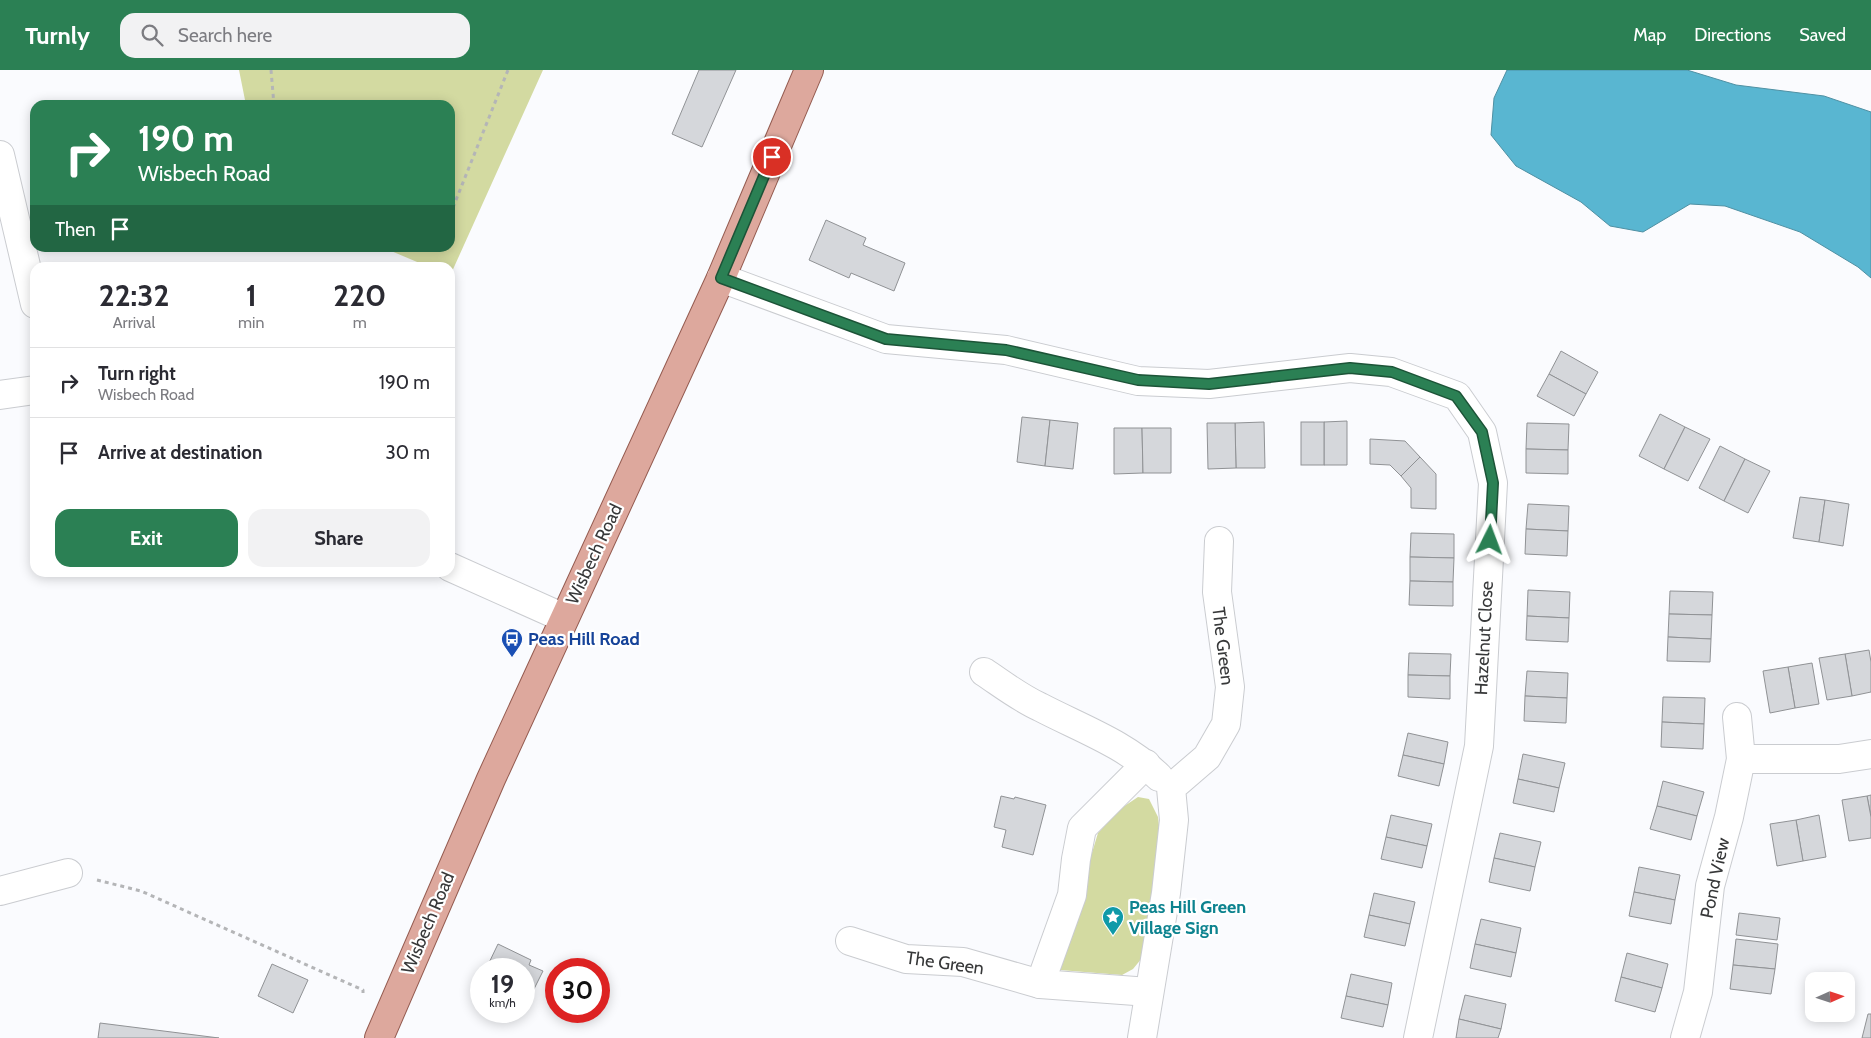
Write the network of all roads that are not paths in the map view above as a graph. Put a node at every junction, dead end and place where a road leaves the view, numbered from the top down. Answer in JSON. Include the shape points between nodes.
{"nodes":[{"id":1,"x":809,"y":70,"type":"edge"},
{"id":2,"x":0,"y":155,"type":"edge"},
{"id":3,"x":721,"y":278,"type":"junction"},
{"id":4,"x":30,"y":283,"type":"edge"},
{"id":5,"x":30,"y":391,"type":"edge"},
{"id":6,"x":0,"y":395,"type":"edge"},
{"id":7,"x":1219,"y":542,"type":"dead end"},
{"id":8,"x":455,"y":568,"type":"edge"},
{"id":9,"x":564,"y":618,"type":"junction"},
{"id":10,"x":984,"y":672,"type":"dead end"},
{"id":11,"x":1737,"y":717,"type":"dead end"},
{"id":12,"x":1871,"y":754,"type":"edge"},
{"id":13,"x":1741,"y":759,"type":"junction"},
{"id":14,"x":1146,"y":764,"type":"junction"},
{"id":15,"x":1171,"y":788,"type":"junction"},
{"id":16,"x":68,"y":873,"type":"road end"},
{"id":17,"x":0,"y":891,"type":"edge"},
{"id":18,"x":850,"y":941,"type":"dead end"},
{"id":19,"x":1040,"y":984,"type":"junction"},
{"id":20,"x":1149,"y":992,"type":"junction"},
{"id":21,"x":379,"y":1038,"type":"edge"},
{"id":22,"x":1142,"y":1038,"type":"edge"},
{"id":23,"x":1418,"y":1038,"type":"edge"},
{"id":24,"x":1685,"y":1038,"type":"edge"}],
"edges":[{"from":1,"to":3,"type":"main road","name":"Wisbech Road"},
{"from":2,"to":4,"type":"street"},
{"from":3,"to":9,"type":"main road","name":"Wisbech Road"},
{"from":3,"to":23,"type":"street","name":"Hazelnut Close","via":[[886,339],[1006,350],[1138,380],[1209,384],[1350,368],[1392,372],[1456,396],[1482,432],[1493,483],[1479,746]]},
{"from":5,"to":6,"type":"street"},
{"from":7,"to":15,"type":"street","name":"The Green","via":[[1216,592],[1230,687],[1226,724],[1207,758]]},
{"from":8,"to":9,"type":"street"},
{"from":9,"to":21,"type":"main road","name":"Wisbech Road"},
{"from":10,"to":14,"type":"street","via":[[1038,706],[1094,732]]},
{"from":11,"to":13,"type":"street","name":"Pond View"},
{"from":12,"to":13,"type":"street","via":[[1839,759]]},
{"from":13,"to":24,"type":"street","name":"Pond View","via":[[1710,886],[1698,992]]},
{"from":14,"to":15,"type":"street"},
{"from":14,"to":19,"type":"street","via":[[1082,828],[1072,895]]},
{"from":15,"to":20,"type":"street","via":[[1174,820]]},
{"from":16,"to":17,"type":"street"},
{"from":18,"to":19,"type":"street","name":"The Green","via":[[906,959],[963,962]]},
{"from":19,"to":20,"type":"street","name":"The Green"},
{"from":20,"to":22,"type":"street"}]}
